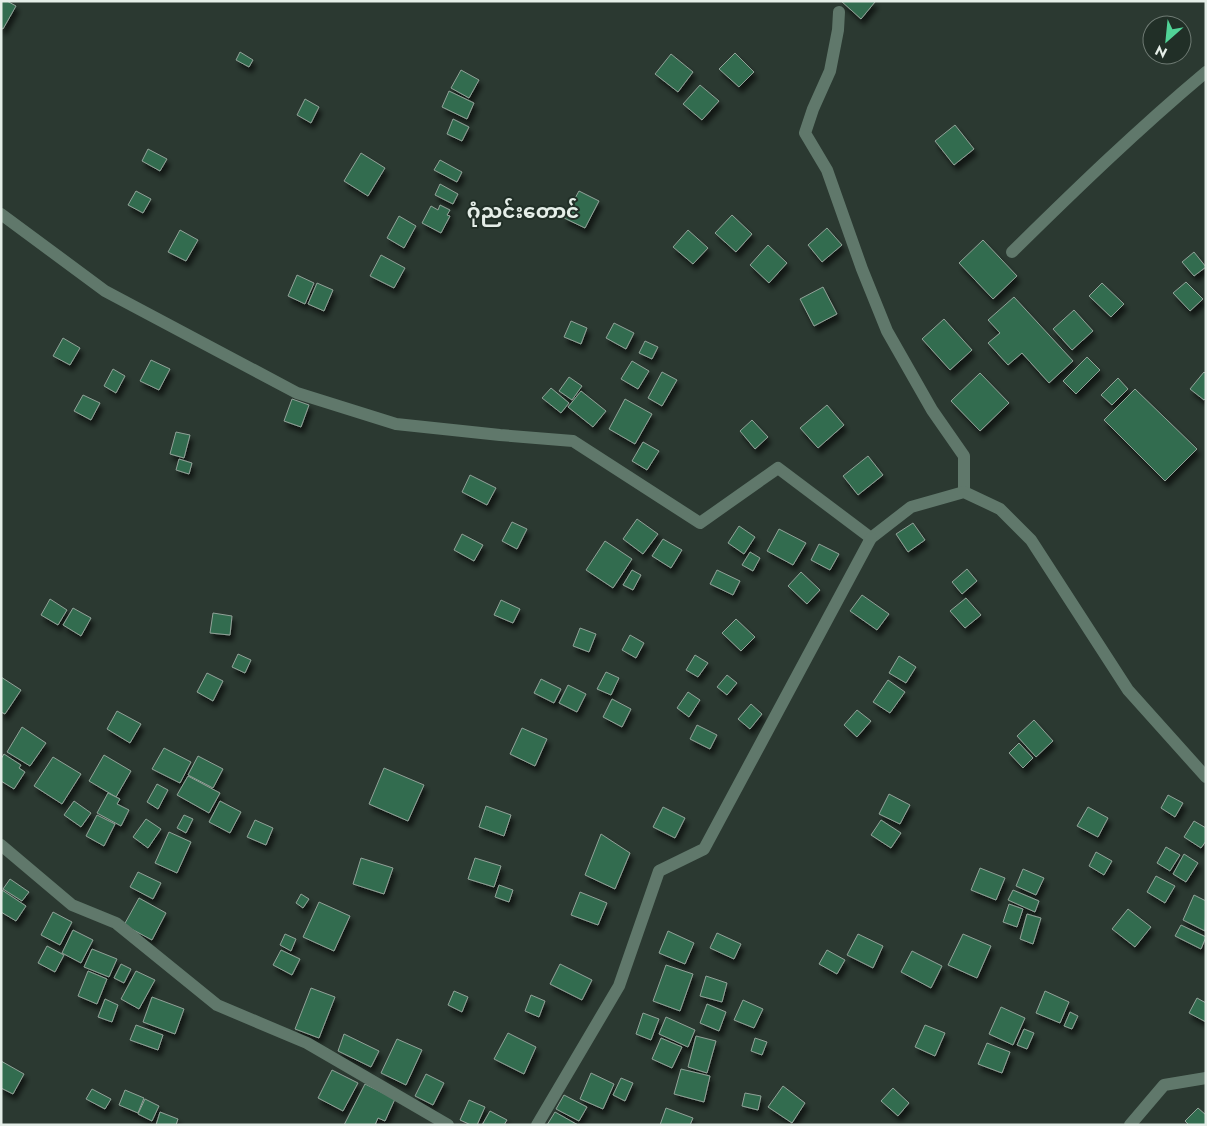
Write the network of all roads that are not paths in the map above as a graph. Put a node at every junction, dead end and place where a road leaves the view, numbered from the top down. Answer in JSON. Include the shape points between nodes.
{"nodes":[{"id":1,"x":839,"y":12,"type":"dead end"},
{"id":2,"x":1206,"y":72,"type":"edge"},
{"id":3,"x":1,"y":214,"type":"edge"},
{"id":4,"x":1012,"y":252,"type":"dead end"},
{"id":5,"x":964,"y":492,"type":"junction"},
{"id":6,"x":871,"y":538,"type":"junction"},
{"id":7,"x":1206,"y":777,"type":"edge"},
{"id":8,"x":1,"y":845,"type":"edge"},
{"id":9,"x":1206,"y":1078,"type":"edge"},
{"id":10,"x":448,"y":1125,"type":"edge"},
{"id":11,"x":537,"y":1125,"type":"edge"},
{"id":12,"x":1130,"y":1125,"type":"edge"}],
"edges":[{"from":1,"to":5,"type":"street","via":[[830,71],[806,133],[827,170],[887,331],[932,410],[964,456]]},
{"from":2,"to":4,"type":"street"},
{"from":3,"to":6,"type":"street","via":[[105,291],[297,393],[396,424],[574,440],[700,523],[778,468]]},
{"from":5,"to":6,"type":"street","via":[[911,507]]},
{"from":5,"to":7,"type":"street","via":[[1000,509],[1031,540],[1128,690]]},
{"from":6,"to":11,"type":"street","via":[[704,849],[658,871],[619,986]]},
{"from":8,"to":10,"type":"street","via":[[72,905],[116,922],[217,1005],[307,1043]]},
{"from":9,"to":12,"type":"street","via":[[1164,1085]]}]}
